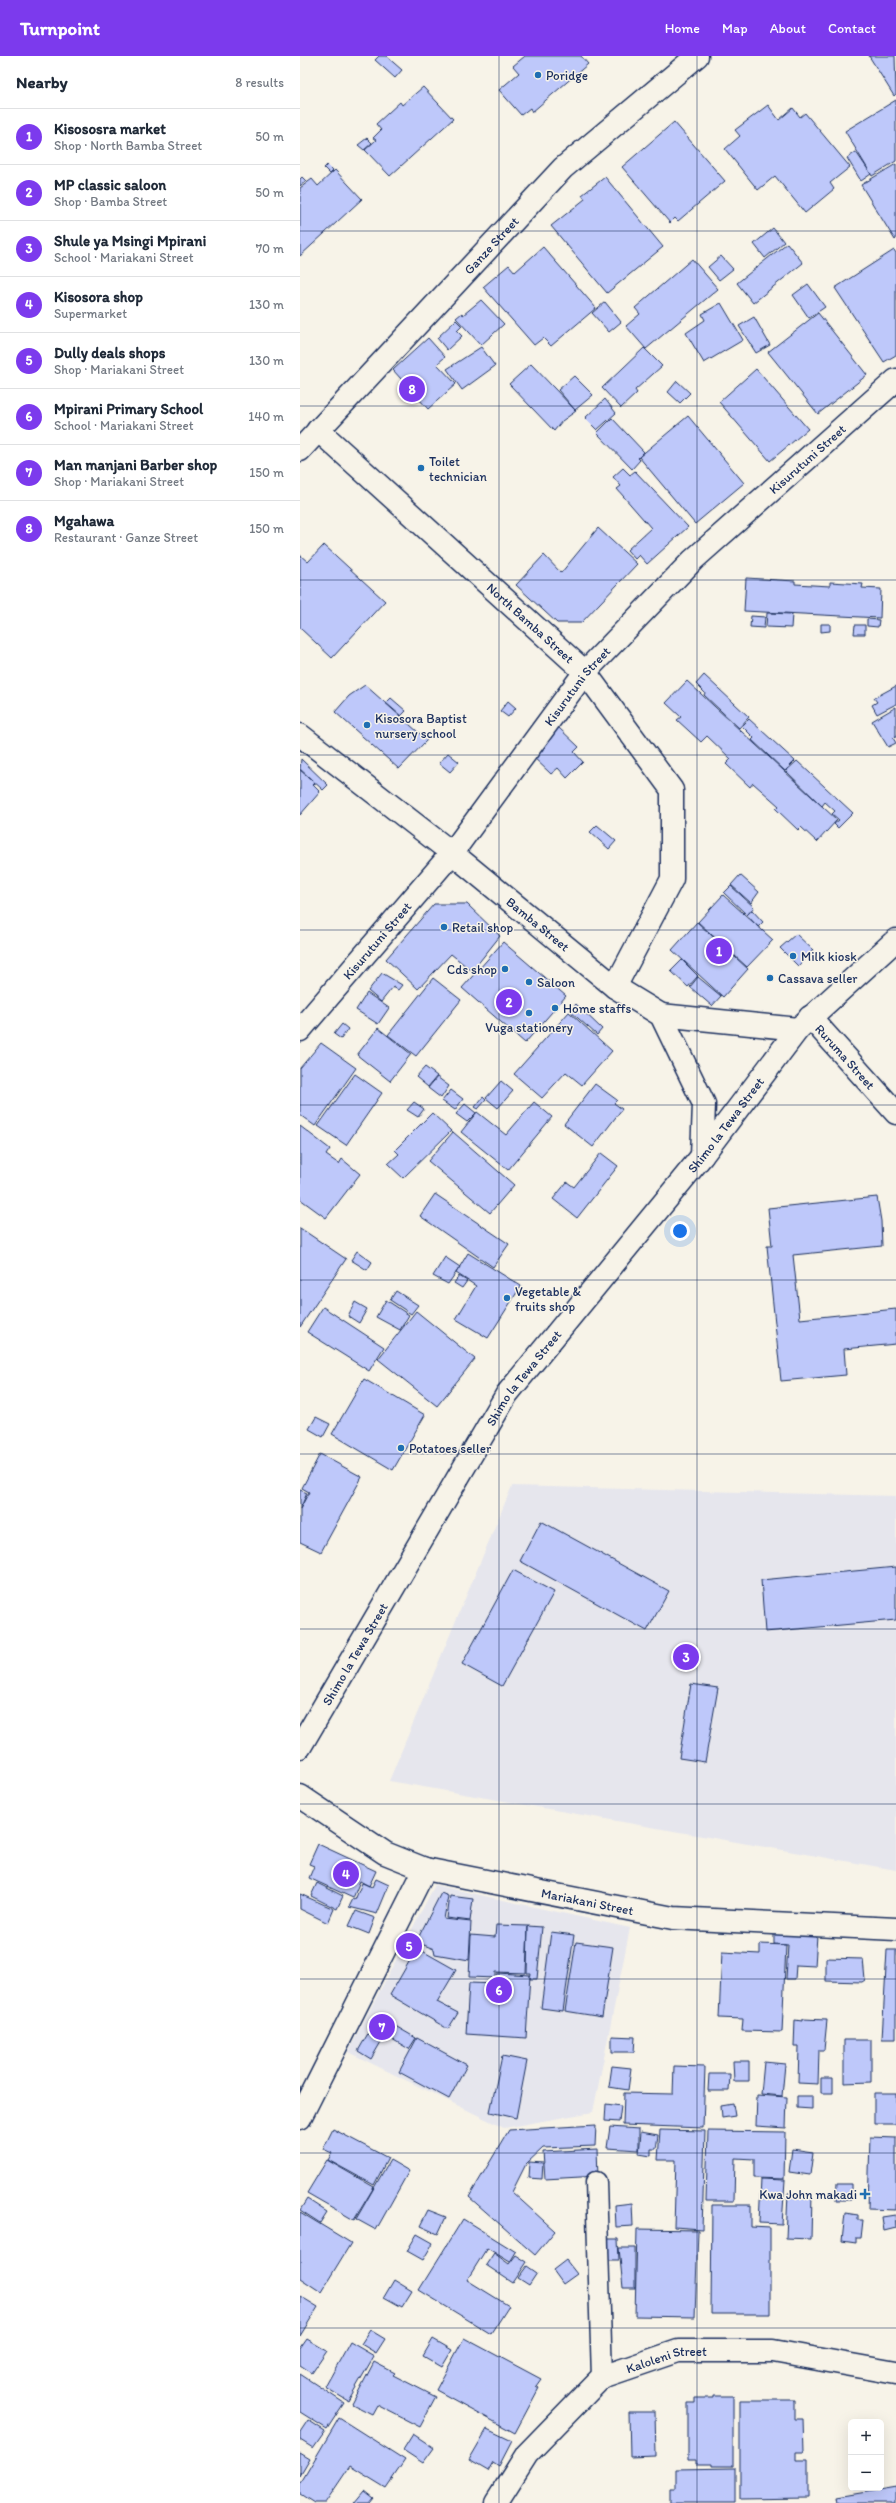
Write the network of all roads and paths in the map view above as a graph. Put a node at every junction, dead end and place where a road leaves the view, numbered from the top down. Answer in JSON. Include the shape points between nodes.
{"nodes":[{"id":1,"x":697,"y":56,"type":"edge"},
{"id":2,"x":896,"y":380,"type":"edge"},
{"id":3,"x":318,"y":430,"type":"junction"},
{"id":4,"x":300,"y":450,"type":"edge"},
{"id":5,"x":585,"y":672,"type":"junction"},
{"id":6,"x":300,"y":735,"type":"edge"},
{"id":7,"x":452,"y":853,"type":"junction"},
{"id":8,"x":896,"y":940,"type":"edge"},
{"id":9,"x":615,"y":987,"type":"junction"},
{"id":10,"x":661,"y":1015,"type":"junction"},
{"id":11,"x":804,"y":1023,"type":"junction"},
{"id":12,"x":300,"y":1030,"type":"edge"},
{"id":13,"x":896,"y":1113,"type":"edge"},
{"id":14,"x":702,"y":1156,"type":"junction"},
{"id":15,"x":300,"y":1747,"type":"edge"},
{"id":16,"x":300,"y":1796,"type":"edge"},
{"id":17,"x":425,"y":1869,"type":"junction"},
{"id":18,"x":896,"y":1929,"type":"edge"},
{"id":19,"x":300,"y":2118,"type":"edge"},
{"id":20,"x":596,"y":2182,"type":"dead end"},
{"id":21,"x":896,"y":2374,"type":"edge"},
{"id":22,"x":602,"y":2377,"type":"junction"},
{"id":23,"x":496,"y":2503,"type":"edge"}],
"edges":[{"from":1,"to":3,"type":"street","name":"Ganze Street","via":[[563,168]]},
{"from":2,"to":5,"type":"street","name":"Kisurutuni Street","via":[[693,560]]},
{"from":3,"to":4,"type":"street","name":"Ganze Street"},
{"from":3,"to":5,"type":"street","name":"North Bamba Street"},
{"from":5,"to":7,"type":"street","name":"Kisurutuni Street"},
{"from":5,"to":9,"type":"street","name":"North Bamba Street","via":[[672,790],[672,879]]},
{"from":6,"to":7,"type":"street","name":"Bamba Street"},
{"from":7,"to":9,"type":"street","name":"Bamba Street"},
{"from":7,"to":12,"type":"street","name":"Kisurutuni Street"},
{"from":8,"to":11,"type":"street","name":"Shimo la Tewa Street"},
{"from":9,"to":10,"type":"street","name":"Bamba Street"},
{"from":10,"to":11,"type":"street"},
{"from":10,"to":14,"type":"street","via":[[704,1104]]},
{"from":11,"to":13,"type":"street","name":"Ruruma Street"},
{"from":11,"to":14,"type":"street","name":"Shimo la Tewa Street"},
{"from":14,"to":15,"type":"street","name":"Shimo la Tewa Street","via":[[507,1394]]},
{"from":16,"to":17,"type":"street","name":"Mariakani Street","via":[[385,1853]]},
{"from":17,"to":18,"type":"street","name":"Mariakani Street","via":[[673,1918]]},
{"from":17,"to":19,"type":"street"},
{"from":20,"to":22,"type":"lane"},
{"from":21,"to":22,"type":"street","name":"Kaloleni Street","via":[[773,2351],[678,2351]]},
{"from":22,"to":23,"type":"street","name":"Kaloleni Street","via":[[527,2454]]}]}
